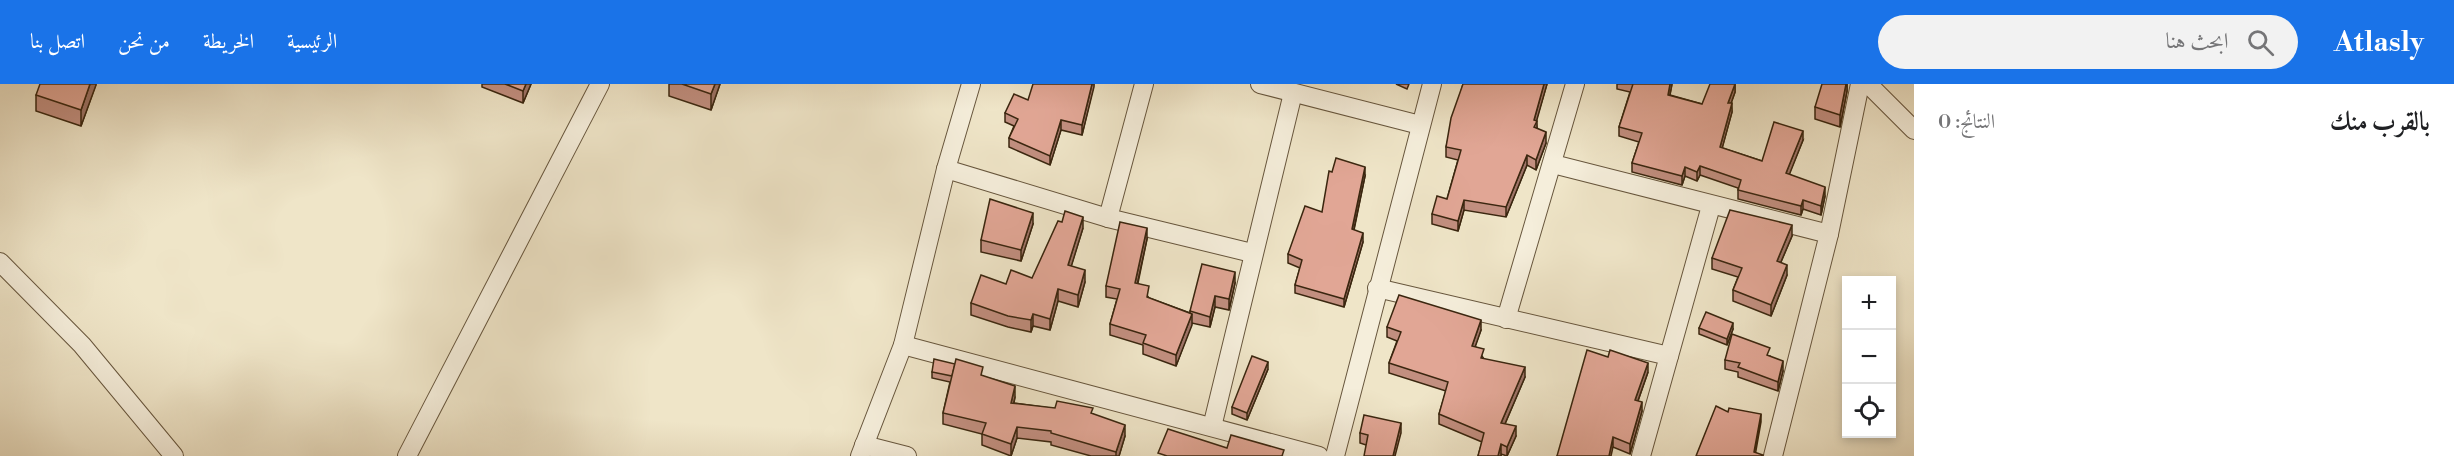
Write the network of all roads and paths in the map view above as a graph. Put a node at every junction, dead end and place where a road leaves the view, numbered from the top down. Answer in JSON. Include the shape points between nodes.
{"nodes":[{"id":1,"x":600,"y":84,"type":"edge"},
{"id":2,"x":971,"y":84,"type":"edge"},
{"id":3,"x":1144,"y":84,"type":"edge"},
{"id":4,"x":1260,"y":84,"type":"edge"},
{"id":5,"x":1432,"y":84,"type":"edge"},
{"id":6,"x":1575,"y":84,"type":"edge"},
{"id":7,"x":1861,"y":84,"type":"edge"},
{"id":8,"x":1293,"y":93,"type":"junction"},
{"id":9,"x":1420,"y":125,"type":"junction"},
{"id":10,"x":1914,"y":130,"type":"edge"},
{"id":11,"x":1553,"y":164,"type":"junction"},
{"id":12,"x":946,"y":169,"type":"junction"},
{"id":13,"x":1711,"y":206,"type":"junction"},
{"id":14,"x":1108,"y":218,"type":"junction"},
{"id":15,"x":1829,"y":234,"type":"junction"},
{"id":16,"x":1252,"y":253,"type":"junction"},
{"id":17,"x":0,"y":262,"type":"edge"},
{"id":18,"x":1377,"y":288,"type":"junction"},
{"id":19,"x":1506,"y":319,"type":"junction"},
{"id":20,"x":903,"y":345,"type":"junction"},
{"id":21,"x":1669,"y":356,"type":"junction"},
{"id":22,"x":1212,"y":428,"type":"junction"},
{"id":23,"x":862,"y":450,"type":"edge"},
{"id":24,"x":174,"y":456,"type":"edge"},
{"id":25,"x":407,"y":456,"type":"edge"},
{"id":26,"x":907,"y":456,"type":"edge"},
{"id":27,"x":1319,"y":456,"type":"edge"},
{"id":28,"x":1335,"y":456,"type":"edge"},
{"id":29,"x":1641,"y":456,"type":"edge"},
{"id":30,"x":1773,"y":456,"type":"edge"}],
"edges":[{"from":1,"to":25,"type":"street"},
{"from":2,"to":12,"type":"street"},
{"from":3,"to":14,"type":"street"},
{"from":4,"to":8,"type":"street"},
{"from":5,"to":9,"type":"street"},
{"from":6,"to":11,"type":"street"},
{"from":7,"to":10,"type":"street"},
{"from":7,"to":15,"type":"street"},
{"from":8,"to":9,"type":"street"},
{"from":8,"to":16,"type":"street"},
{"from":9,"to":18,"type":"street"},
{"from":11,"to":13,"type":"street"},
{"from":11,"to":19,"type":"street"},
{"from":12,"to":14,"type":"street"},
{"from":12,"to":20,"type":"street"},
{"from":13,"to":15,"type":"street"},
{"from":13,"to":21,"type":"street"},
{"from":14,"to":16,"type":"street"},
{"from":15,"to":30,"type":"street"},
{"from":16,"to":22,"type":"street"},
{"from":17,"to":24,"type":"street","via":[[82,345]]},
{"from":18,"to":19,"type":"street"},
{"from":18,"to":28,"type":"street"},
{"from":19,"to":21,"type":"street"},
{"from":20,"to":22,"type":"street"},
{"from":20,"to":23,"type":"street"},
{"from":21,"to":29,"type":"street"},
{"from":22,"to":27,"type":"street"},
{"from":23,"to":26,"type":"street"}]}
